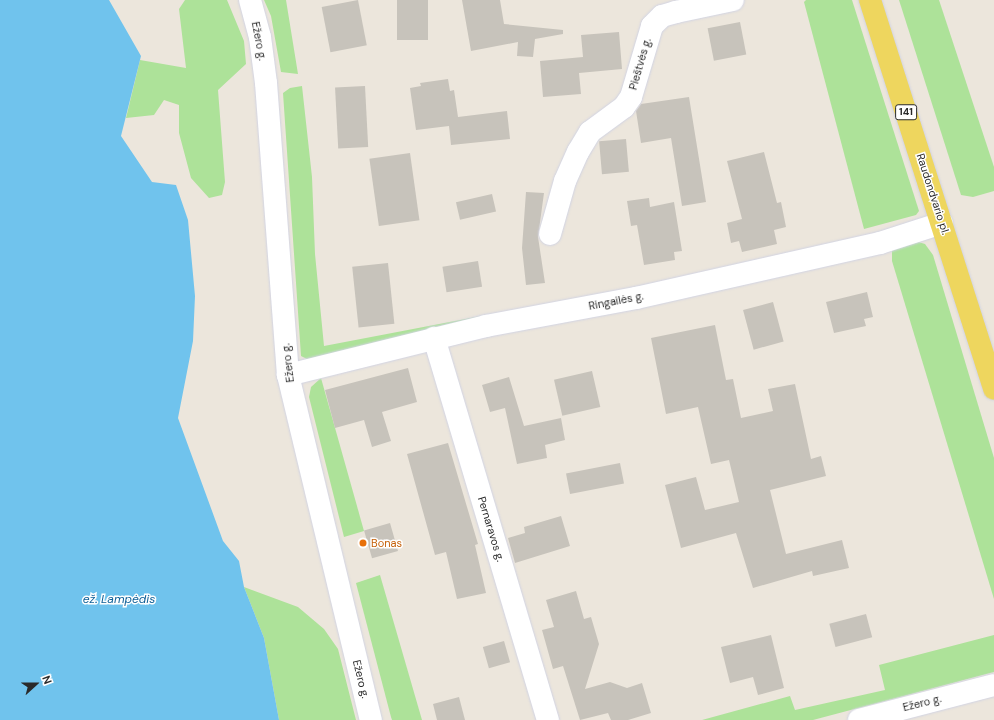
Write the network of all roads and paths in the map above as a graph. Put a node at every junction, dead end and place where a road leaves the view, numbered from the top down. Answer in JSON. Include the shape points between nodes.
{"nodes":[{"id":1,"x":250,"y":0,"type":"edge"},
{"id":2,"x":733,"y":0,"type":"edge"},
{"id":3,"x":870,"y":0,"type":"edge"},
{"id":4,"x":942,"y":224,"type":"junction"},
{"id":5,"x":550,"y":234,"type":"dead end"},
{"id":6,"x":434,"y":338,"type":"junction"},
{"id":7,"x":288,"y":376,"type":"junction"},
{"id":8,"x":994,"y":389,"type":"edge"},
{"id":9,"x":991,"y":687,"type":"edge"},
{"id":10,"x":371,"y":720,"type":"edge"},
{"id":11,"x":548,"y":720,"type":"edge"},
{"id":12,"x":859,"y":720,"type":"edge"}],
"edges":[{"from":1,"to":7,"type":"street","name":"Ežero g.","via":[[260,37],[266,83]]},
{"from":2,"to":5,"type":"street","name":"Pieštvės g.","via":[[662,16],[652,26],[631,97],[624,107],[590,132],[578,152],[565,181]]},
{"from":3,"to":4,"type":"main road","name":"Raudondvario pl.","number":"141"},
{"from":4,"to":6,"type":"street","name":"Ringailės g.","via":[[880,242],[636,298]]},
{"from":4,"to":8,"type":"main road","name":"Raudondvario pl.","number":"141"},
{"from":6,"to":7,"type":"street","name":"Ringailės g."},
{"from":6,"to":11,"type":"street","name":"Pernaravos g."},
{"from":7,"to":10,"type":"street","name":"Ežero g."},
{"from":9,"to":12,"type":"street","name":"Ežero g."}]}
